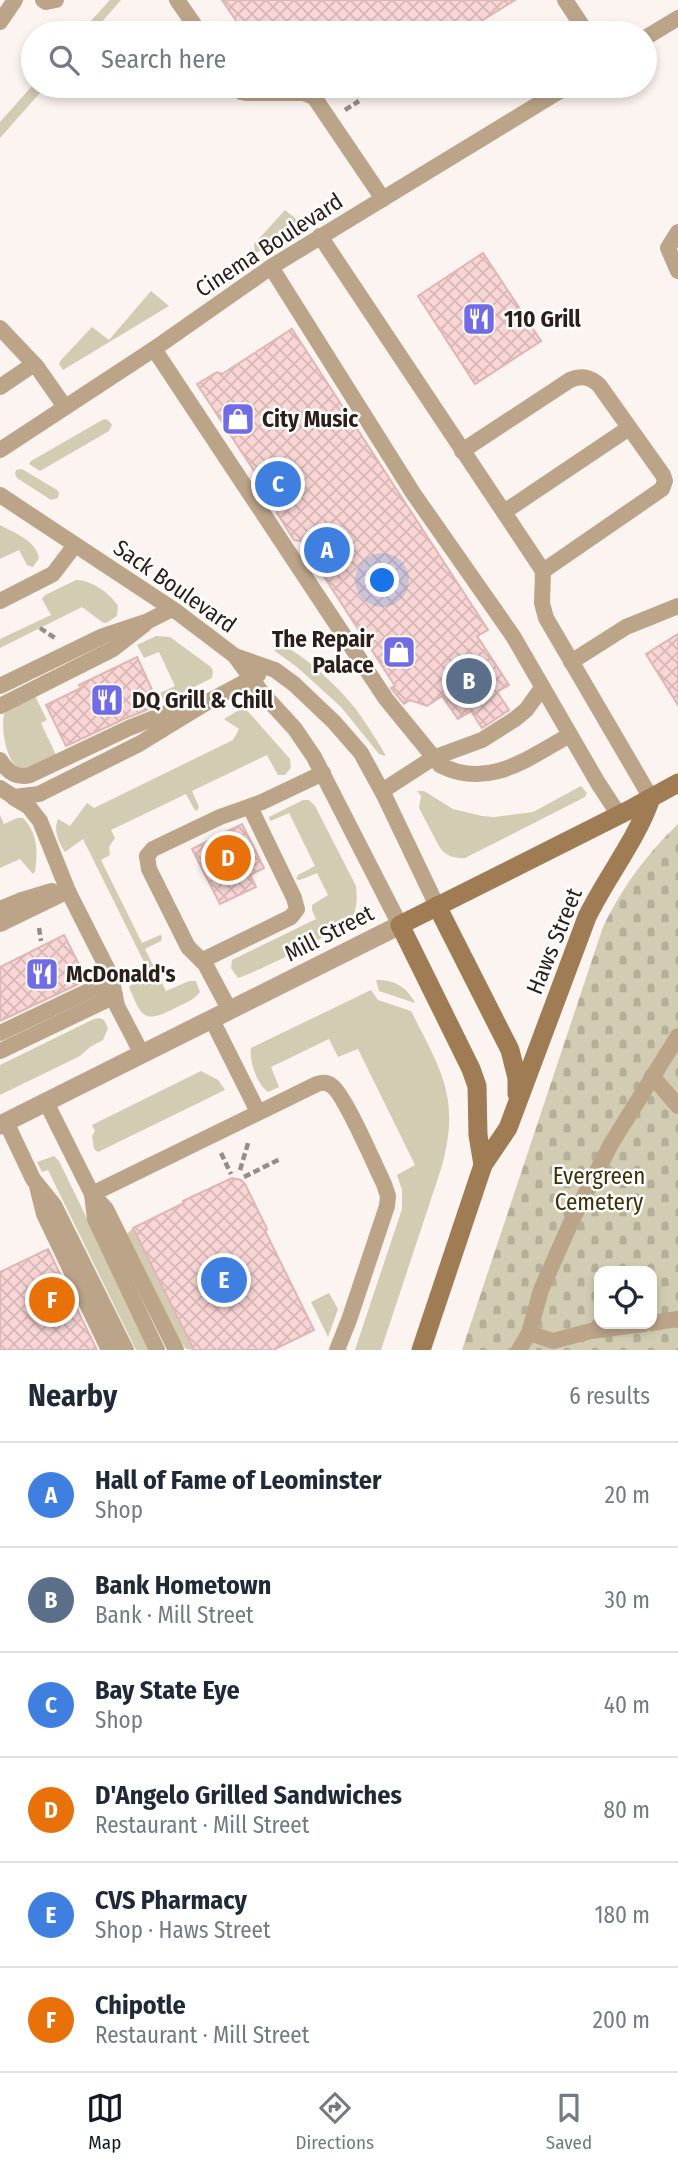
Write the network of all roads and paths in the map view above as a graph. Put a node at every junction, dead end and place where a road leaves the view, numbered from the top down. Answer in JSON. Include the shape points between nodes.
{"nodes":[{"id":1,"x":15,"y":0,"type":"edge"},
{"id":2,"x":43,"y":0,"type":"edge"},
{"id":3,"x":56,"y":0,"type":"edge"},
{"id":4,"x":177,"y":0,"type":"edge"},
{"id":5,"x":572,"y":2,"type":"edge"},
{"id":6,"x":678,"y":18,"type":"edge"},
{"id":7,"x":192,"y":21,"type":"edge"},
{"id":8,"x":581,"y":21,"type":"edge"},
{"id":9,"x":0,"y":22,"type":"edge"},
{"id":10,"x":657,"y":31,"type":"edge"},
{"id":11,"x":315,"y":98,"type":"edge"},
{"id":12,"x":548,"y":98,"type":"edge"},
{"id":13,"x":383,"y":199,"type":"junction"},
{"id":14,"x":678,"y":232,"type":"edge"},
{"id":15,"x":320,"y":236,"type":"junction"},
{"id":16,"x":271,"y":267,"type":"junction"},
{"id":17,"x":678,"y":271,"type":"edge"},
{"id":18,"x":0,"y":328,"type":"edge"},
{"id":19,"x":154,"y":349,"type":"junction"},
{"id":20,"x":34,"y":364,"type":"junction"},
{"id":21,"x":0,"y":387,"type":"edge"},
{"id":22,"x":65,"y":407,"type":"junction"},
{"id":23,"x":629,"y":428,"type":"junction"},
{"id":24,"x":0,"y":450,"type":"edge"},
{"id":25,"x":462,"y":452,"type":"junction"},
{"id":26,"x":0,"y":495,"type":"edge"},
{"id":27,"x":504,"y":512,"type":"junction"},
{"id":28,"x":75,"y":545,"type":"junction"},
{"id":29,"x":543,"y":571,"type":"junction"},
{"id":30,"x":0,"y":601,"type":"edge"},
{"id":31,"x":678,"y":606,"type":"edge"},
{"id":32,"x":172,"y":609,"type":"junction"},
{"id":33,"x":148,"y":621,"type":"junction"},
{"id":34,"x":235,"y":656,"type":"junction"},
{"id":35,"x":571,"y":662,"type":"junction"},
{"id":36,"x":265,"y":666,"type":"junction"},
{"id":37,"x":251,"y":679,"type":"junction"},
{"id":38,"x":0,"y":686,"type":"edge"},
{"id":39,"x":542,"y":688,"type":"junction"},
{"id":40,"x":223,"y":694,"type":"junction"},
{"id":41,"x":0,"y":706,"type":"edge"},
{"id":42,"x":570,"y":735,"type":"junction"},
{"id":43,"x":433,"y":758,"type":"junction"},
{"id":44,"x":0,"y":760,"type":"edge"},
{"id":45,"x":323,"y":773,"type":"junction"},
{"id":46,"x":678,"y":783,"type":"edge"},
{"id":47,"x":382,"y":791,"type":"junction"},
{"id":48,"x":7,"y":793,"type":"edge"},
{"id":49,"x":651,"y":798,"type":"junction"},
{"id":50,"x":250,"y":807,"type":"junction"},
{"id":51,"x":619,"y":816,"type":"junction"},
{"id":52,"x":68,"y":891,"type":"junction"},
{"id":53,"x":437,"y":906,"type":"junction"},
{"id":54,"x":0,"y":909,"type":"edge"},
{"id":55,"x":0,"y":924,"type":"edge"},
{"id":56,"x":400,"y":925,"type":"junction"},
{"id":57,"x":203,"y":960,"type":"junction"},
{"id":58,"x":115,"y":996,"type":"junction"},
{"id":59,"x":230,"y":1011,"type":"junction"},
{"id":60,"x":212,"y":1020,"type":"junction"},
{"id":61,"x":0,"y":1034,"type":"edge"},
{"id":62,"x":678,"y":1036,"type":"edge"},
{"id":63,"x":0,"y":1051,"type":"edge"},
{"id":64,"x":142,"y":1054,"type":"junction"},
{"id":65,"x":652,"y":1076,"type":"junction"},
{"id":66,"x":47,"y":1102,"type":"junction"},
{"id":67,"x":678,"y":1106,"type":"edge"},
{"id":68,"x":515,"y":1109,"type":"junction"},
{"id":69,"x":258,"y":1112,"type":"junction"},
{"id":70,"x":3,"y":1124,"type":"edge"},
{"id":71,"x":280,"y":1159,"type":"dead end"},
{"id":72,"x":483,"y":1165,"type":"junction"},
{"id":73,"x":244,"y":1177,"type":"dead end"},
{"id":74,"x":37,"y":1184,"type":"junction"},
{"id":75,"x":92,"y":1194,"type":"junction"},
{"id":76,"x":678,"y":1319,"type":"edge"},
{"id":77,"x":657,"y":1322,"type":"edge"},
{"id":78,"x":605,"y":1329,"type":"edge"},
{"id":79,"x":529,"y":1333,"type":"junction"},
{"id":80,"x":175,"y":1349,"type":"edge"},
{"id":81,"x":109,"y":1350,"type":"edge"},
{"id":82,"x":126,"y":1350,"type":"edge"},
{"id":83,"x":157,"y":1350,"type":"edge"},
{"id":84,"x":337,"y":1350,"type":"edge"},
{"id":85,"x":421,"y":1350,"type":"edge"},
{"id":86,"x":519,"y":1350,"type":"edge"}],
"edges":[{"from":1,"to":9,"type":"lane"},
{"from":2,"to":3,"type":"lane"},
{"from":4,"to":7,"type":"lane"},
{"from":5,"to":8,"type":"lane"},
{"from":6,"to":10,"type":"lane"},
{"from":11,"to":13,"type":"lane"},
{"from":12,"to":13,"type":"lane","name":"Cinema Boulevard"},
{"from":13,"to":15,"type":"lane","name":"Cinema Boulevard"},
{"from":14,"to":17,"type":"lane","via":[[668,248]]},
{"from":15,"to":16,"type":"lane","name":"Cinema Boulevard"},
{"from":15,"to":25,"type":"lane"},
{"from":16,"to":19,"type":"lane","name":"Cinema Boulevard"},
{"from":16,"to":39,"type":"lane","via":[[413,493],[513,636]]},
{"from":18,"to":20,"type":"lane"},
{"from":19,"to":22,"type":"lane","name":"Cinema Boulevard"},
{"from":19,"to":43,"type":"lane","via":[[386,699]]},
{"from":20,"to":21,"type":"lane"},
{"from":20,"to":22,"type":"lane"},
{"from":22,"to":24,"type":"lane","name":"Cinema Boulevard"},
{"from":23,"to":25,"type":"lane","via":[[600,385],[577,377]]},
{"from":23,"to":27,"type":"lane"},
{"from":23,"to":29,"type":"lane","via":[[663,475],[664,486]]},
{"from":25,"to":27,"type":"lane"},
{"from":26,"to":28,"type":"lane","name":"Sack Boulevard"},
{"from":27,"to":29,"type":"lane"},
{"from":28,"to":30,"type":"lane","via":[[54,574]]},
{"from":28,"to":32,"type":"lane","name":"Sack Boulevard"},
{"from":29,"to":35,"type":"lane","via":[[541,603]]},
{"from":31,"to":35,"type":"lane","via":[[626,627]]},
{"from":32,"to":33,"type":"lane"},
{"from":32,"to":34,"type":"lane","name":"Sack Boulevard"},
{"from":33,"to":38,"type":"lane","via":[[103,636]]},
{"from":33,"to":41,"type":"lane","via":[[113,649]]},
{"from":34,"to":36,"type":"lane"},
{"from":34,"to":37,"type":"lane","name":"Sack Boulevard"},
{"from":35,"to":49,"type":"lane"},
{"from":36,"to":37,"type":"lane"},
{"from":36,"to":47,"type":"lane","via":[[294,684],[334,722],[361,753]]},
{"from":37,"to":40,"type":"lane"},
{"from":37,"to":45,"type":"lane","name":"Sack Boulevard","via":[[295,729]]},
{"from":39,"to":42,"type":"lane"},
{"from":39,"to":43,"type":"lane","via":[[515,719],[482,740]]},
{"from":40,"to":44,"type":"lane","via":[[129,728],[25,777],[12,774]]},
{"from":40,"to":48,"type":"lane","via":[[139,744],[39,794]]},
{"from":42,"to":43,"type":"lane","via":[[497,772],[464,774]]},
{"from":42,"to":51,"type":"lane"},
{"from":43,"to":47,"type":"lane"},
{"from":45,"to":50,"type":"lane"},
{"from":45,"to":56,"type":"lane","name":"Sack Boulevard"},
{"from":46,"to":49,"type":"main road","name":"Mill Street"},
{"from":47,"to":53,"type":"lane"},
{"from":48,"to":52,"type":"lane","via":[[29,807],[40,821]]},
{"from":49,"to":51,"type":"main road","name":"Mill Street"},
{"from":49,"to":68,"type":"main road","name":"Haws Street","via":[[637,832],[587,917]]},
{"from":50,"to":57,"type":"lane","via":[[297,909],[292,917]]},
{"from":50,"to":57,"type":"lane","via":[[220,817],[147,856],[149,869],[188,947]]},
{"from":51,"to":53,"type":"main road","name":"Mill Street"},
{"from":52,"to":54,"type":"lane","via":[[41,893]]},
{"from":52,"to":55,"type":"lane"},
{"from":52,"to":58,"type":"lane","via":[[111,976]]},
{"from":53,"to":56,"type":"main road","name":"Mill Street"},
{"from":53,"to":68,"type":"main road","name":"Haws Street","via":[[514,1063]]},
{"from":56,"to":59,"type":"street","name":"Mill Street"},
{"from":56,"to":72,"type":"main road","name":"Haws Street","via":[[477,1086]]},
{"from":57,"to":59,"type":"lane"},
{"from":58,"to":61,"type":"lane","via":[[95,988]]},
{"from":58,"to":63,"type":"lane"},
{"from":58,"to":64,"type":"lane"},
{"from":59,"to":60,"type":"street","name":"Mill Street"},
{"from":60,"to":64,"type":"street","name":"Mill Street"},
{"from":60,"to":69,"type":"lane"},
{"from":62,"to":65,"type":"lane"},
{"from":64,"to":66,"type":"street","name":"Mill Street"},
{"from":65,"to":67,"type":"lane"},
{"from":65,"to":79,"type":"lane","via":[[572,1220],[541,1290]]},
{"from":66,"to":70,"type":"street","name":"Mill Street"},
{"from":66,"to":75,"type":"lane"},
{"from":68,"to":72,"type":"main road","name":"Haws Street"},
{"from":69,"to":75,"type":"lane"},
{"from":69,"to":84,"type":"lane","via":[[326,1082],[348,1110],[388,1196]]},
{"from":70,"to":74,"type":"lane"},
{"from":71,"to":73,"type":"path"},
{"from":72,"to":85,"type":"main road","name":"Haws Street"},
{"from":74,"to":81,"type":"lane","via":[[44,1214]]},
{"from":74,"to":82,"type":"lane","via":[[54,1205]]},
{"from":75,"to":80,"type":"lane","via":[[106,1209]]},
{"from":75,"to":83,"type":"lane","via":[[94,1219]]},
{"from":76,"to":77,"type":"lane"},
{"from":78,"to":79,"type":"lane","via":[[553,1341]]},
{"from":79,"to":86,"type":"lane"}]}
